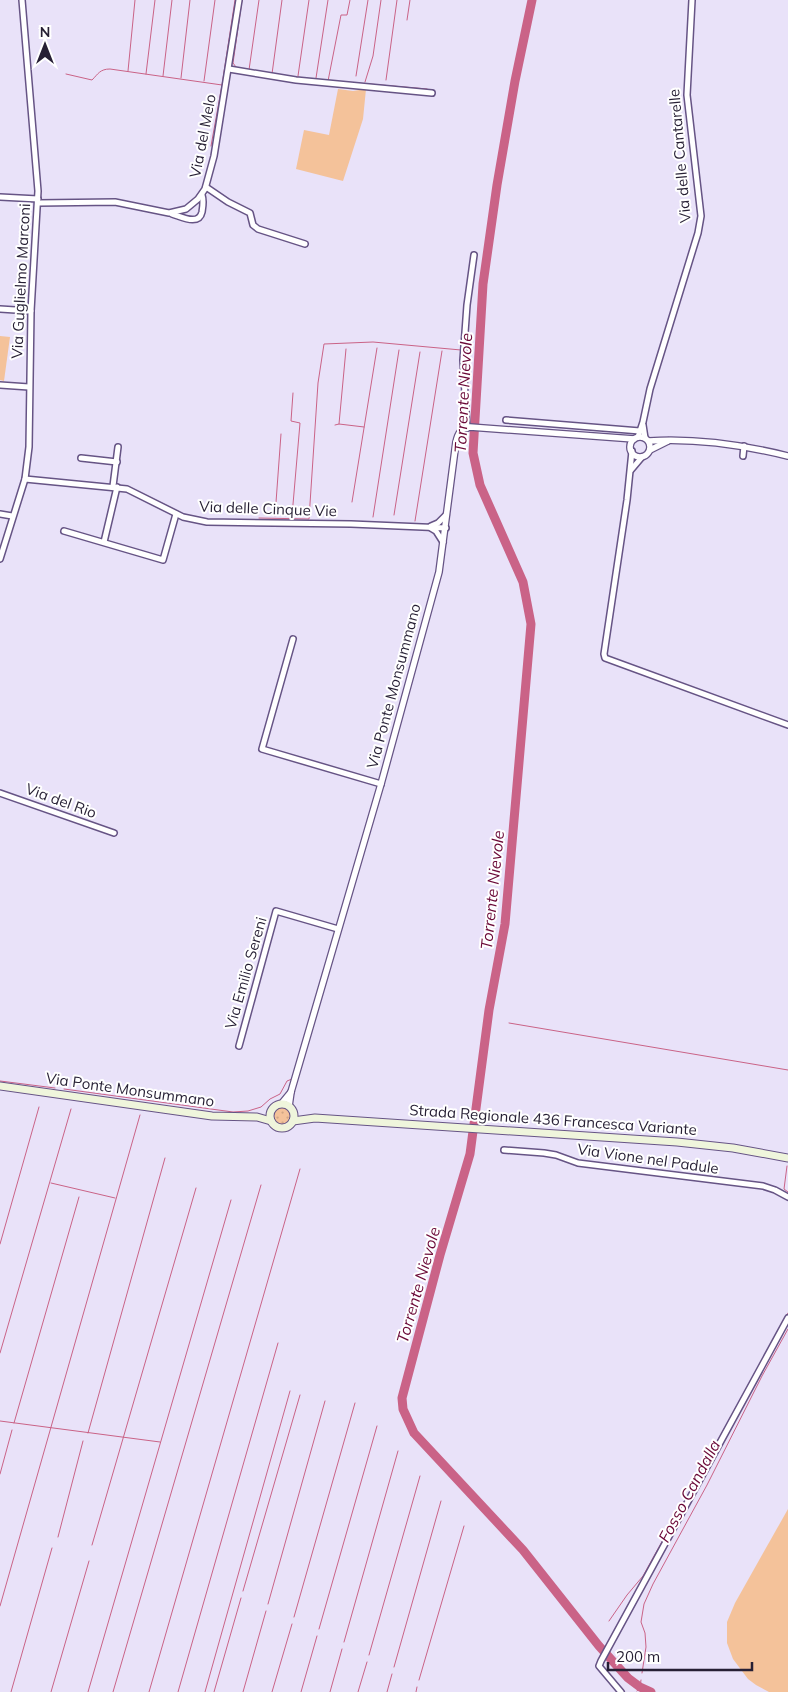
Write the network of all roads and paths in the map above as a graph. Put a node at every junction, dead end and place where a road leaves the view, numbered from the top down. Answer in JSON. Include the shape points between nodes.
{"nodes":[{"id":1,"x":22,"y":0,"type":"edge"},
{"id":2,"x":239,"y":0,"type":"edge"},
{"id":3,"x":692,"y":0,"type":"edge"},
{"id":4,"x":228,"y":69,"type":"junction"},
{"id":5,"x":432,"y":93,"type":"dead end"},
{"id":6,"x":206,"y":187,"type":"junction"},
{"id":7,"x":202,"y":195,"type":"junction"},
{"id":8,"x":0,"y":197,"type":"edge"},
{"id":9,"x":38,"y":201,"type":"junction"},
{"id":10,"x":170,"y":213,"type":"junction"},
{"id":11,"x":305,"y":244,"type":"dead end"},
{"id":12,"x":474,"y":255,"type":"dead end"},
{"id":13,"x":0,"y":309,"type":"edge"},
{"id":14,"x":31,"y":311,"type":"junction"},
{"id":15,"x":0,"y":385,"type":"edge"},
{"id":16,"x":29,"y":387,"type":"junction"},
{"id":17,"x":506,"y":420,"type":"dead end"},
{"id":18,"x":643,"y":422,"type":"junction"},
{"id":19,"x":468,"y":428,"type":"junction"},
{"id":20,"x":611,"y":429,"type":"junction"},
{"id":21,"x":637,"y":436,"type":"junction"},
{"id":22,"x":612,"y":437,"type":"junction"},
{"id":23,"x":647,"y":439,"type":"junction"},
{"id":24,"x":670,"y":440,"type":"junction"},
{"id":25,"x":744,"y":446,"type":"junction"},
{"id":26,"x":118,"y":447,"type":"dead end"},
{"id":27,"x":631,"y":449,"type":"junction"},
{"id":28,"x":650,"y":450,"type":"junction"},
{"id":29,"x":642,"y":456,"type":"junction"},
{"id":30,"x":743,"y":456,"type":"dead end"},
{"id":31,"x":788,"y":456,"type":"edge"},
{"id":32,"x":81,"y":458,"type":"dead end"},
{"id":33,"x":117,"y":462,"type":"junction"},
{"id":34,"x":631,"y":470,"type":"junction"},
{"id":35,"x":25,"y":479,"type":"junction"},
{"id":36,"x":115,"y":487,"type":"junction"},
{"id":37,"x":0,"y":514,"type":"edge"},
{"id":38,"x":176,"y":514,"type":"junction"},
{"id":39,"x":448,"y":514,"type":"junction"},
{"id":40,"x":12,"y":516,"type":"junction"},
{"id":41,"x":428,"y":527,"type":"junction"},
{"id":42,"x":446,"y":528,"type":"junction"},
{"id":43,"x":64,"y":531,"type":"dead end"},
{"id":44,"x":104,"y":542,"type":"junction"},
{"id":45,"x":444,"y":543,"type":"junction"},
{"id":46,"x":0,"y":559,"type":"edge"},
{"id":47,"x":293,"y":639,"type":"dead end"},
{"id":48,"x":788,"y":725,"type":"edge"},
{"id":49,"x":381,"y":784,"type":"junction"},
{"id":50,"x":0,"y":793,"type":"edge"},
{"id":51,"x":114,"y":834,"type":"dead end"},
{"id":52,"x":338,"y":929,"type":"junction"},
{"id":53,"x":238,"y":1046,"type":"dead end"},
{"id":54,"x":0,"y":1086,"type":"edge"},
{"id":55,"x":288,"y":1107,"type":"junction"},
{"id":56,"x":270,"y":1112,"type":"junction"},
{"id":57,"x":257,"y":1118,"type":"junction"},
{"id":58,"x":315,"y":1118,"type":"junction"},
{"id":59,"x":293,"y":1121,"type":"junction"},
{"id":60,"x":271,"y":1122,"type":"junction"},
{"id":61,"x":504,"y":1150,"type":"dead end"},
{"id":62,"x":788,"y":1158,"type":"edge"},
{"id":63,"x":788,"y":1197,"type":"edge"},
{"id":64,"x":788,"y":1318,"type":"edge"},
{"id":65,"x":621,"y":1692,"type":"edge"}],
"edges":[{"from":1,"to":9,"type":"street","name":"Via Guglielmo Marconi"},
{"from":2,"to":4,"type":"street","name":"Via del Melo"},
{"from":3,"to":18,"type":"street","name":"Via delle Cantarelle","via":[[687,95],[701,216],[648,395]]},
{"from":4,"to":5,"type":"street","via":[[296,80]]},
{"from":4,"to":6,"type":"street","name":"Via del Melo"},
{"from":6,"to":7,"type":"street","name":"Via del Melo"},
{"from":6,"to":11,"type":"street","via":[[250,213],[253,225],[258,229]]},
{"from":7,"to":10,"type":"street","name":"Via del Melo","via":[[190,206]]},
{"from":7,"to":10,"type":"street","via":[[204,202],[199,219]]},
{"from":8,"to":9,"type":"street"},
{"from":9,"to":10,"type":"street","via":[[115,202]]},
{"from":9,"to":14,"type":"street","name":"Via Guglielmo Marconi"},
{"from":12,"to":19,"type":"street","via":[[463,360]]},
{"from":13,"to":14,"type":"street"},
{"from":14,"to":16,"type":"street","name":"Via Guglielmo Marconi"},
{"from":15,"to":16,"type":"street"},
{"from":16,"to":35,"type":"street","name":"Via Guglielmo Marconi","via":[[29,447]]},
{"from":17,"to":20,"type":"street"},
{"from":18,"to":21,"type":"street","name":"Via delle Cantarelle"},
{"from":18,"to":23,"type":"street","name":"Via delle Cantarelle"},
{"from":19,"to":22,"type":"street"},
{"from":19,"to":39,"type":"street","name":"Via Ponte Monsummano","via":[[460,432],[456,442]]},
{"from":20,"to":21,"type":"street"},
{"from":20,"to":22,"type":"street"},
{"from":21,"to":22,"type":"street"},
{"from":21,"to":23,"type":"street"},
{"from":21,"to":27,"type":"street"},
{"from":22,"to":27,"type":"street"},
{"from":23,"to":24,"type":"street"},
{"from":23,"to":28,"type":"street"},
{"from":24,"to":25,"type":"street"},
{"from":24,"to":28,"type":"street"},
{"from":25,"to":30,"type":"street"},
{"from":25,"to":31,"type":"street"},
{"from":26,"to":33,"type":"street"},
{"from":27,"to":29,"type":"street","via":[[635,455]]},
{"from":27,"to":34,"type":"street"},
{"from":28,"to":29,"type":"street"},
{"from":29,"to":34,"type":"street"},
{"from":32,"to":33,"type":"street"},
{"from":33,"to":36,"type":"street"},
{"from":34,"to":48,"type":"street","via":[[605,658]]},
{"from":35,"to":36,"type":"street","name":"Via delle Cinque Vie"},
{"from":35,"to":40,"type":"street","name":"Via Guglielmo Marconi"},
{"from":36,"to":38,"type":"street","name":"Via delle Cinque Vie","via":[[135,492]]},
{"from":36,"to":44,"type":"street"},
{"from":37,"to":40,"type":"street"},
{"from":38,"to":41,"type":"street","name":"Via delle Cinque Vie","via":[[194,520],[223,523]]},
{"from":38,"to":44,"type":"street","via":[[163,560]]},
{"from":39,"to":41,"type":"street"},
{"from":39,"to":42,"type":"street","name":"Via Ponte Monsummano"},
{"from":40,"to":46,"type":"street","name":"Via Guglielmo Marconi"},
{"from":41,"to":42,"type":"street","name":"Via delle Cinque Vie"},
{"from":41,"to":45,"type":"street","via":[[436,531]]},
{"from":42,"to":45,"type":"street","name":"Via Ponte Monsummano"},
{"from":43,"to":44,"type":"street"},
{"from":45,"to":49,"type":"street","name":"Via Ponte Monsummano","via":[[440,572]]},
{"from":47,"to":49,"type":"street","via":[[262,749]]},
{"from":49,"to":52,"type":"street","name":"Via Ponte Monsummano"},
{"from":50,"to":51,"type":"street","name":"Via del Rio"},
{"from":52,"to":53,"type":"street","name":"Via Emilio Sereni","via":[[276,911]]},
{"from":52,"to":55,"type":"street","name":"Via Ponte Monsummano"},
{"from":54,"to":57,"type":"main road","name":"Via Ponte Monsummano","via":[[212,1116]]},
{"from":55,"to":56,"type":"main road","via":[[273,1107]]},
{"from":55,"to":58,"type":"main road"},
{"from":55,"to":59,"type":"main road"},
{"from":56,"to":57,"type":"main road"},
{"from":56,"to":60,"type":"main road"},
{"from":57,"to":60,"type":"main road"},
{"from":58,"to":59,"type":"main road"},
{"from":58,"to":62,"type":"main road","name":"Strada Regionale 436 Francesca Variante","via":[[707,1144]]},
{"from":59,"to":60,"type":"main road","via":[[283,1128]]},
{"from":61,"to":63,"type":"street","name":"Via Vione nel Padule","via":[[544,1152],[578,1163],[763,1186]]},
{"from":64,"to":65,"type":"street","via":[[599,1666]]}]}
